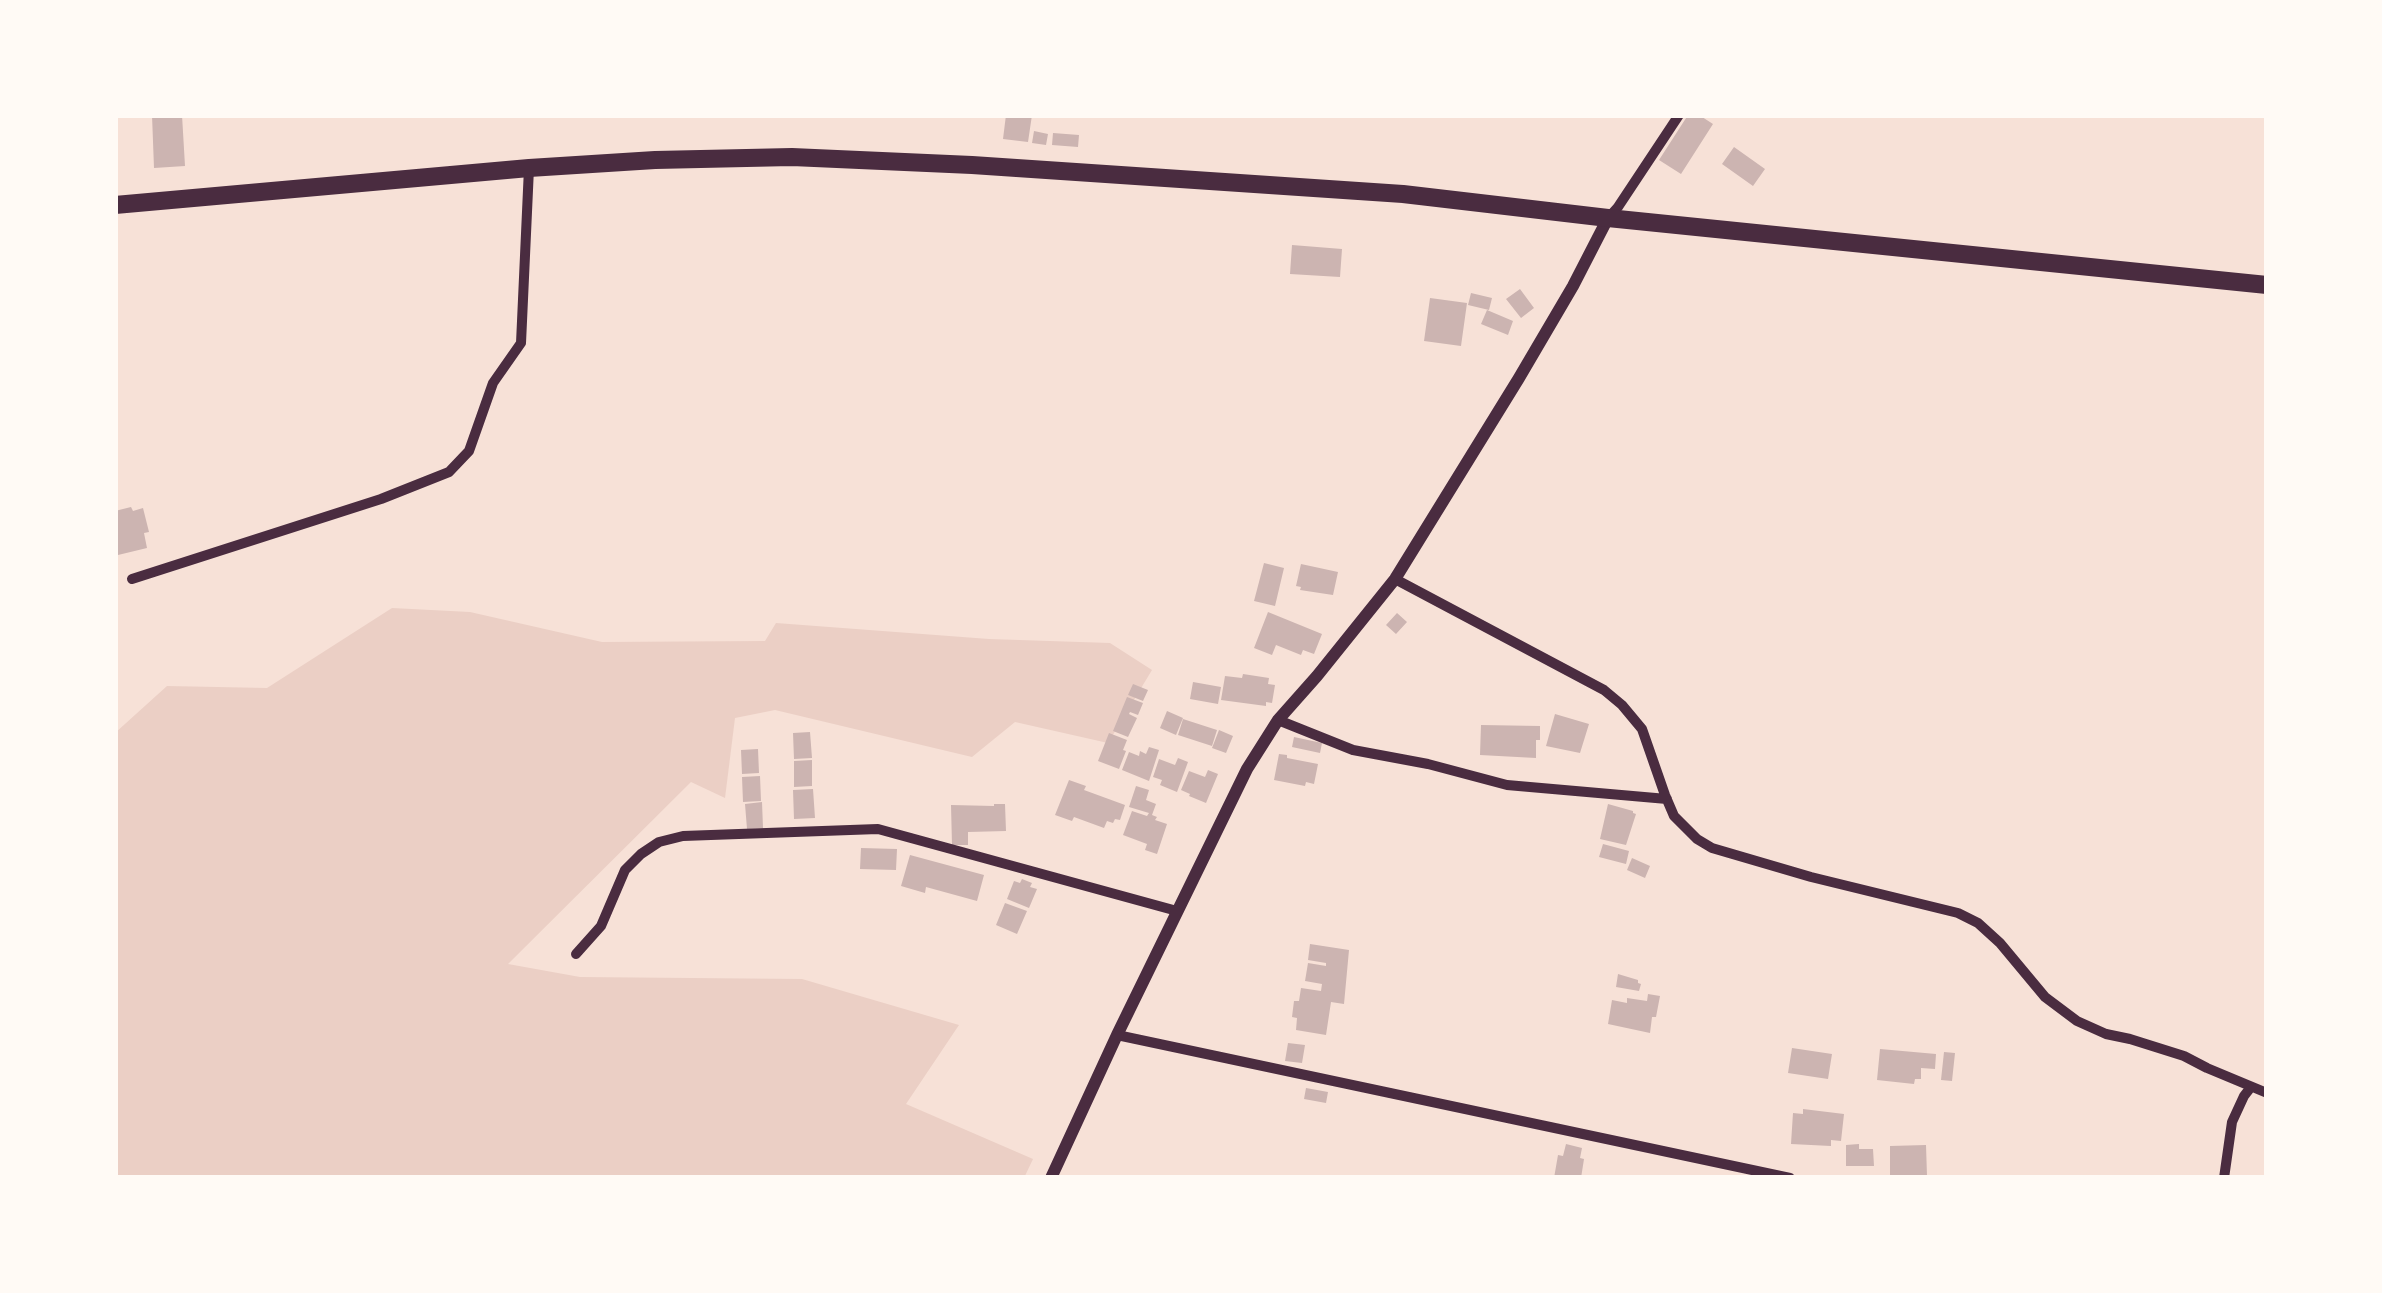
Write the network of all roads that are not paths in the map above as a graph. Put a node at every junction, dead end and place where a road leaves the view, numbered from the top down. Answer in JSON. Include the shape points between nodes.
{"nodes":[{"id":1,"x":1679,"y":115,"type":"edge"},
{"id":2,"x":529,"y":168,"type":"junction"},
{"id":3,"x":115,"y":205,"type":"edge"},
{"id":4,"x":1608,"y":218,"type":"junction"},
{"id":5,"x":2267,"y":285,"type":"edge"},
{"id":6,"x":132,"y":578,"type":"dead end"},
{"id":7,"x":1395,"y":579,"type":"junction"},
{"id":8,"x":1278,"y":720,"type":"junction"},
{"id":9,"x":1666,"y":799,"type":"junction"},
{"id":10,"x":1177,"y":911,"type":"junction"},
{"id":11,"x":576,"y":954,"type":"dead end"},
{"id":12,"x":1117,"y":1035,"type":"junction"},
{"id":13,"x":2252,"y":1087,"type":"junction"},
{"id":14,"x":2267,"y":1093,"type":"edge"},
{"id":15,"x":1052,"y":1178,"type":"edge"},
{"id":16,"x":1790,"y":1178,"type":"edge"},
{"id":17,"x":2224,"y":1178,"type":"edge"}],
"edges":[{"from":1,"to":4,"type":"street"},
{"from":2,"to":3,"type":"highway"},
{"from":2,"to":4,"type":"highway","via":[[810,158],[972,165],[1402,194]]},
{"from":2,"to":6,"type":"street","via":[[521,343],[493,383],[468,451],[449,472]]},
{"from":4,"to":5,"type":"highway"},
{"from":4,"to":7,"type":"street"},
{"from":7,"to":8,"type":"street"},
{"from":7,"to":9,"type":"street","via":[[1604,690],[1642,729]]},
{"from":8,"to":9,"type":"street","via":[[1352,750],[1507,786]]},
{"from":8,"to":10,"type":"street"},
{"from":9,"to":13,"type":"street","via":[[1682,826],[1712,848],[1958,912],[1988,932],[2045,997],[2077,1021],[2184,1056]]},
{"from":10,"to":11,"type":"street","via":[[878,829],[683,836],[659,842],[625,870],[601,926]]},
{"from":10,"to":12,"type":"street"},
{"from":12,"to":15,"type":"street"},
{"from":12,"to":16,"type":"street"},
{"from":13,"to":14,"type":"street"},
{"from":13,"to":17,"type":"street","via":[[2232,1122]]}]}
